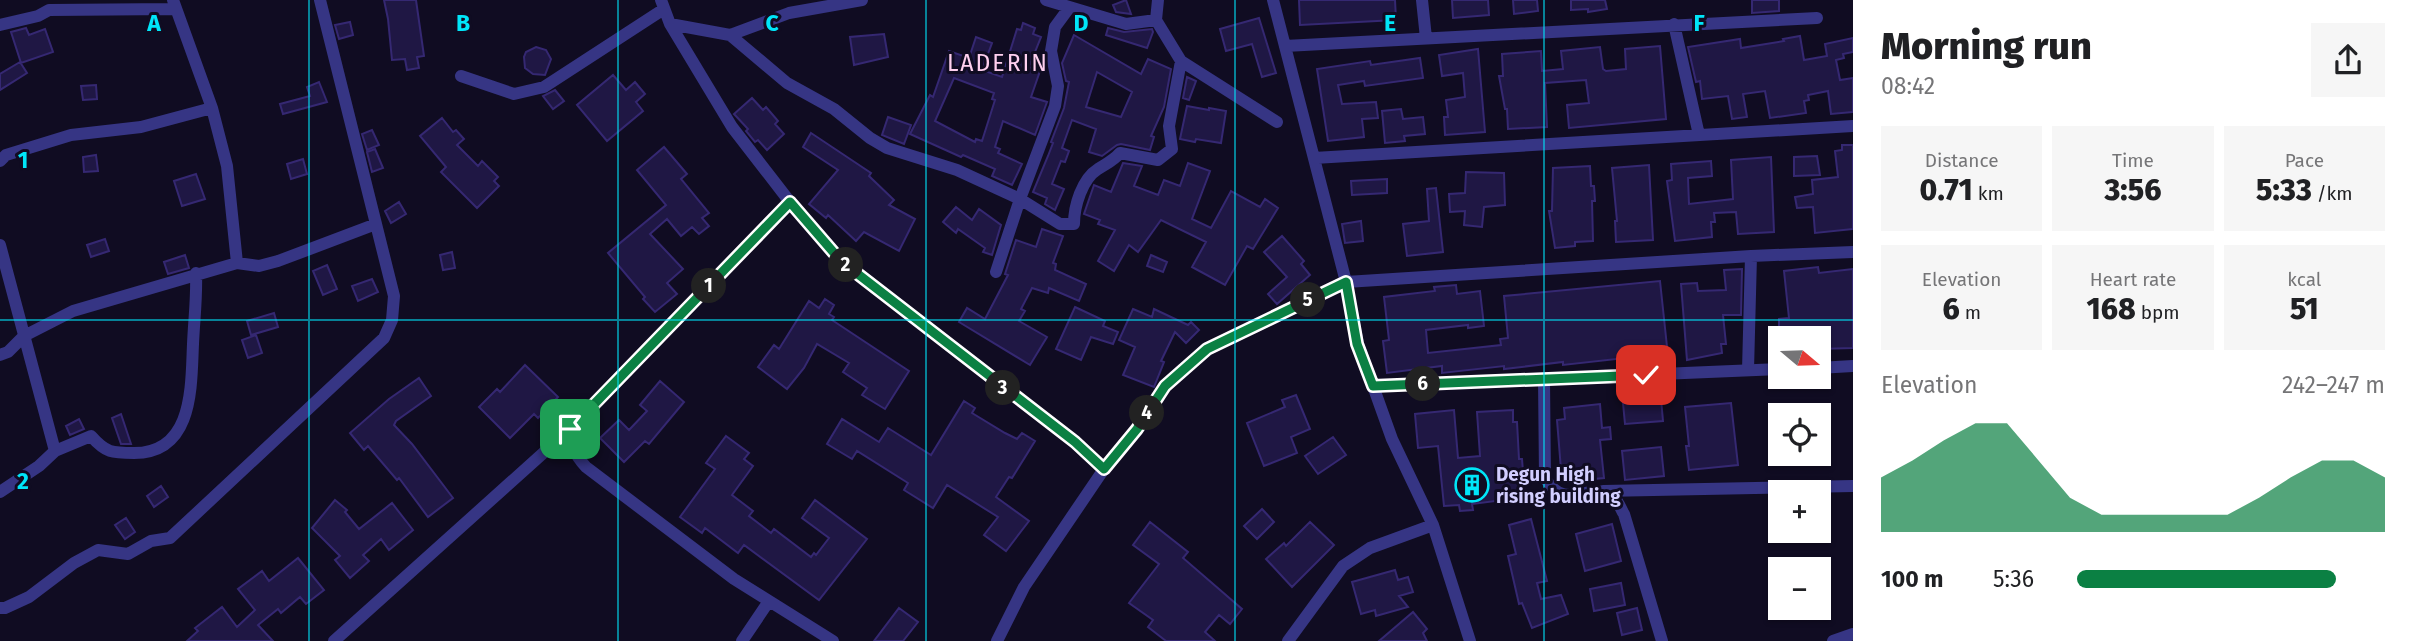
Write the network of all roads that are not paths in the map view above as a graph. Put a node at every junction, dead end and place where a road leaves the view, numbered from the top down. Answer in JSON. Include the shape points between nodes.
{"nodes":[{"id":1,"x":320,"y":0,"type":"edge"},
{"id":2,"x":862,"y":0,"type":"edge"},
{"id":3,"x":1046,"y":0,"type":"edge"},
{"id":4,"x":1158,"y":0,"type":"edge"},
{"id":5,"x":1273,"y":0,"type":"edge"},
{"id":6,"x":1422,"y":0,"type":"edge"},
{"id":7,"x":174,"y":4,"type":"edge"},
{"id":8,"x":51,"y":5,"type":"edge"},
{"id":9,"x":663,"y":5,"type":"edge"},
{"id":10,"x":1069,"y":8,"type":"junction"},
{"id":11,"x":1817,"y":18,"type":"dead end"},
{"id":12,"x":1156,"y":20,"type":"junction"},
{"id":13,"x":670,"y":24,"type":"junction"},
{"id":14,"x":1674,"y":24,"type":"junction"},
{"id":15,"x":0,"y":25,"type":"edge"},
{"id":16,"x":730,"y":35,"type":"junction"},
{"id":17,"x":1426,"y":38,"type":"junction"},
{"id":18,"x":1285,"y":46,"type":"junction"},
{"id":19,"x":1181,"y":61,"type":"junction"},
{"id":20,"x":461,"y":76,"type":"dead end"},
{"id":21,"x":212,"y":108,"type":"junction"},
{"id":22,"x":1277,"y":122,"type":"dead end"},
{"id":23,"x":1853,"y":126,"type":"edge"},
{"id":24,"x":1699,"y":135,"type":"junction"},
{"id":25,"x":1314,"y":158,"type":"junction"},
{"id":26,"x":0,"y":161,"type":"edge"},
{"id":27,"x":1020,"y":199,"type":"junction"},
{"id":28,"x":790,"y":202,"type":"junction"},
{"id":29,"x":376,"y":224,"type":"junction"},
{"id":30,"x":0,"y":245,"type":"edge"},
{"id":31,"x":1853,"y":252,"type":"edge"},
{"id":32,"x":1751,"y":256,"type":"junction"},
{"id":33,"x":237,"y":263,"type":"junction"},
{"id":34,"x":996,"y":272,"type":"dead end"},
{"id":35,"x":196,"y":273,"type":"junction"},
{"id":36,"x":1346,"y":282,"type":"junction"},
{"id":37,"x":24,"y":336,"type":"junction"},
{"id":38,"x":0,"y":355,"type":"edge"},
{"id":39,"x":1853,"y":366,"type":"edge"},
{"id":40,"x":1831,"y":367,"type":"edge"},
{"id":41,"x":1768,"y":369,"type":"edge"},
{"id":42,"x":1748,"y":370,"type":"junction"},
{"id":43,"x":1544,"y":379,"type":"junction"},
{"id":44,"x":1373,"y":386,"type":"junction"},
{"id":45,"x":570,"y":429,"type":"junction"},
{"id":46,"x":55,"y":451,"type":"junction"},
{"id":47,"x":1104,"y":469,"type":"junction"},
{"id":48,"x":1853,"y":486,"type":"edge"},
{"id":49,"x":1600,"y":491,"type":"junction"},
{"id":50,"x":0,"y":492,"type":"edge"},
{"id":51,"x":1433,"y":524,"type":"junction"},
{"id":52,"x":769,"y":601,"type":"junction"},
{"id":53,"x":0,"y":608,"type":"edge"},
{"id":54,"x":334,"y":641,"type":"edge"},
{"id":55,"x":742,"y":641,"type":"edge"},
{"id":56,"x":833,"y":641,"type":"edge"},
{"id":57,"x":997,"y":641,"type":"edge"},
{"id":58,"x":1287,"y":641,"type":"edge"},
{"id":59,"x":1470,"y":641,"type":"edge"},
{"id":60,"x":1662,"y":641,"type":"edge"}],
"edges":[{"from":1,"to":29,"type":"street"},
{"from":2,"to":16,"type":"street","via":[[789,13]]},
{"from":3,"to":10,"type":"street"},
{"from":4,"to":12,"type":"street"},
{"from":5,"to":18,"type":"street"},
{"from":6,"to":17,"type":"street"},
{"from":7,"to":8,"type":"street"},
{"from":7,"to":21,"type":"street"},
{"from":8,"to":15,"type":"street","via":[[38,16]]},
{"from":9,"to":13,"type":"street"},
{"from":9,"to":20,"type":"street","via":[[544,87],[514,94]]},
{"from":10,"to":12,"type":"street","via":[[1126,24]]},
{"from":10,"to":27,"type":"street","via":[[1055,27],[1051,51],[1058,86],[1055,106]]},
{"from":11,"to":14,"type":"street"},
{"from":12,"to":19,"type":"street"},
{"from":13,"to":16,"type":"street"},
{"from":13,"to":28,"type":"street","via":[[732,127]]},
{"from":14,"to":17,"type":"street"},
{"from":14,"to":24,"type":"street"},
{"from":16,"to":27,"type":"street","via":[[787,83],[834,109],[887,148],[957,170]]},
{"from":17,"to":18,"type":"street"},
{"from":18,"to":25,"type":"street"},
{"from":19,"to":22,"type":"street"},
{"from":19,"to":27,"type":"street","via":[[1170,126],[1172,149],[1158,160],[1120,153],[1096,170],[1074,209],[1074,224],[1060,224]]},
{"from":21,"to":26,"type":"street","via":[[141,127],[71,135]]},
{"from":21,"to":33,"type":"street","via":[[228,166]]},
{"from":23,"to":24,"type":"street"},
{"from":24,"to":25,"type":"street"},
{"from":25,"to":36,"type":"street"},
{"from":27,"to":34,"type":"street"},
{"from":28,"to":45,"type":"street"},
{"from":28,"to":47,"type":"street","via":[[841,261]]},
{"from":29,"to":33,"type":"street","via":[[278,261],[259,266]]},
{"from":29,"to":53,"type":"street","via":[[394,296],[392,320],[384,338],[170,538],[151,541],[128,554],[98,551],[29,597]]},
{"from":30,"to":37,"type":"street"},
{"from":31,"to":32,"type":"street"},
{"from":32,"to":36,"type":"street"},
{"from":32,"to":42,"type":"street"},
{"from":33,"to":35,"type":"street"},
{"from":35,"to":37,"type":"street","via":[[73,310]]},
{"from":35,"to":46,"type":"street","via":[[190,396],[184,422],[167,444],[144,453],[104,450],[91,436]]},
{"from":36,"to":44,"type":"street","via":[[1357,344]]},
{"from":36,"to":47,"type":"street","via":[[1207,349],[1165,386]]},
{"from":37,"to":38,"type":"street"},
{"from":37,"to":46,"type":"street"},
{"from":39,"to":40,"type":"street"},
{"from":41,"to":42,"type":"street"},
{"from":42,"to":43,"type":"street"},
{"from":43,"to":44,"type":"street"},
{"from":43,"to":49,"type":"street","via":[[1545,478],[1553,491],[1567,497]]},
{"from":44,"to":51,"type":"street","via":[[1392,439]]},
{"from":45,"to":52,"type":"street","via":[[576,456],[586,467]]},
{"from":45,"to":54,"type":"street"},
{"from":46,"to":50,"type":"street"},
{"from":47,"to":57,"type":"street","via":[[1024,587]]},
{"from":48,"to":49,"type":"street"},
{"from":49,"to":60,"type":"street","via":[[1616,499],[1624,514]]},
{"from":51,"to":58,"type":"street","via":[[1370,548],[1343,566]]},
{"from":51,"to":59,"type":"street"},
{"from":52,"to":55,"type":"street"},
{"from":52,"to":56,"type":"street"}]}
